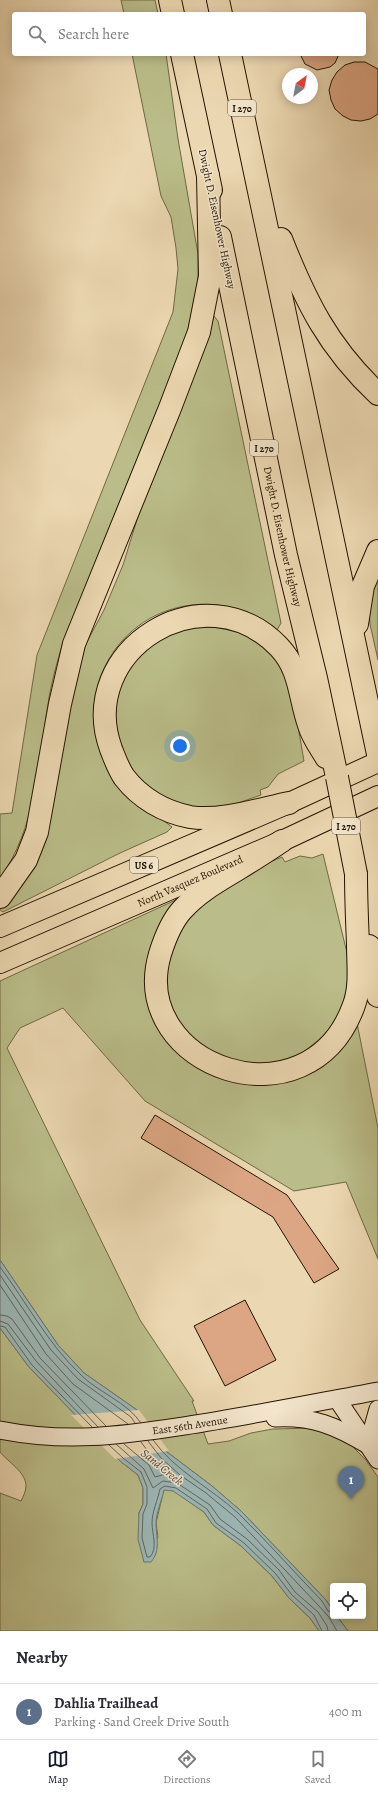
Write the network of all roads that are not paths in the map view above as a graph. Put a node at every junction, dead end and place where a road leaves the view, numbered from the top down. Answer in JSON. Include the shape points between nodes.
{"nodes":[{"id":1,"x":170,"y":0,"type":"edge"},
{"id":2,"x":218,"y":0,"type":"edge"},
{"id":3,"x":173,"y":12,"type":"edge"},
{"id":4,"x":221,"y":12,"type":"edge"},
{"id":5,"x":182,"y":56,"type":"edge"},
{"id":6,"x":230,"y":56,"type":"edge"},
{"id":7,"x":254,"y":162,"type":"junction"},
{"id":8,"x":208,"y":176,"type":"junction"},
{"id":9,"x":378,"y":394,"type":"edge"},
{"id":10,"x":378,"y":551,"type":"edge"},
{"id":11,"x":355,"y":641,"type":"junction"},
{"id":12,"x":317,"y":723,"type":"junction"},
{"id":13,"x":378,"y":754,"type":"edge"},
{"id":14,"x":378,"y":762,"type":"edge"},
{"id":15,"x":378,"y":796,"type":"edge"},
{"id":16,"x":289,"y":803,"type":"junction"},
{"id":17,"x":282,"y":841,"type":"junction"},
{"id":18,"x":356,"y":874,"type":"junction"},
{"id":19,"x":0,"y":896,"type":"edge"},
{"id":20,"x":0,"y":927,"type":"edge"},
{"id":21,"x":0,"y":963,"type":"edge"},
{"id":22,"x":378,"y":996,"type":"edge"},
{"id":23,"x":378,"y":1391,"type":"edge"},
{"id":24,"x":337,"y":1398,"type":"junction"},
{"id":25,"x":378,"y":1410,"type":"edge"},
{"id":26,"x":211,"y":1422,"type":"junction"},
{"id":27,"x":0,"y":1430,"type":"edge"},
{"id":28,"x":372,"y":1451,"type":"edge"}],
"edges":[{"from":1,"to":3,"type":"highway"},
{"from":2,"to":4,"type":"highway"},
{"from":5,"to":8,"type":"highway","name":"Dwight D. Eisenhower Highway","number":"I 270"},
{"from":6,"to":7,"type":"highway","number":"I 270"},
{"from":7,"to":9,"type":"highway","via":[[290,261],[315,317],[332,343]]},
{"from":7,"to":11,"type":"highway","number":"I 270"},
{"from":8,"to":12,"type":"highway","name":"Dwight D. Eisenhower Highway","number":"I 270","via":[[286,555],[316,678]]},
{"from":8,"to":19,"type":"highway","via":[[210,276],[199,332],[74,644],[60,704],[37,832],[26,860]]},
{"from":10,"to":11,"type":"highway","via":[[363,586]]},
{"from":11,"to":13,"type":"highway","number":"I 270"},
{"from":12,"to":16,"type":"highway","via":[[293,665],[280,648],[250,625],[218,616],[180,619],[148,635],[128,654],[115,673],[108,693],[108,742],[117,764],[130,785],[148,801],[189,817],[227,815]]},
{"from":12,"to":18,"type":"highway","number":"I 270","bridge":true,"via":[[337,777]]},
{"from":14,"to":16,"type":"highway","number":"US 6"},
{"from":15,"to":17,"type":"highway","name":"North Vasquez Boulevard"},
{"from":16,"to":20,"type":"highway","number":"US 6"},
{"from":17,"to":18,"type":"highway","via":[[196,896],[174,920],[163,942],[156,974],[162,1009],[178,1037],[213,1064],[244,1074],[282,1073],[312,1058],[337,1036],[354,1006],[359,984]]},
{"from":17,"to":21,"type":"highway","name":"North Vasquez Boulevard"},
{"from":18,"to":22,"type":"highway","number":"I 270"},
{"from":23,"to":24,"type":"main road","name":"East 56th Avenue"},
{"from":24,"to":26,"type":"main road","name":"East 56th Avenue"},
{"from":24,"to":28,"type":"main road"},
{"from":25,"to":28,"type":"main road","via":[[371,1434]]},
{"from":26,"to":27,"type":"main road","name":"East 56th Avenue","via":[[115,1436],[75,1438]]},
{"from":26,"to":28,"type":"main road","via":[[299,1418],[330,1425]]}]}
